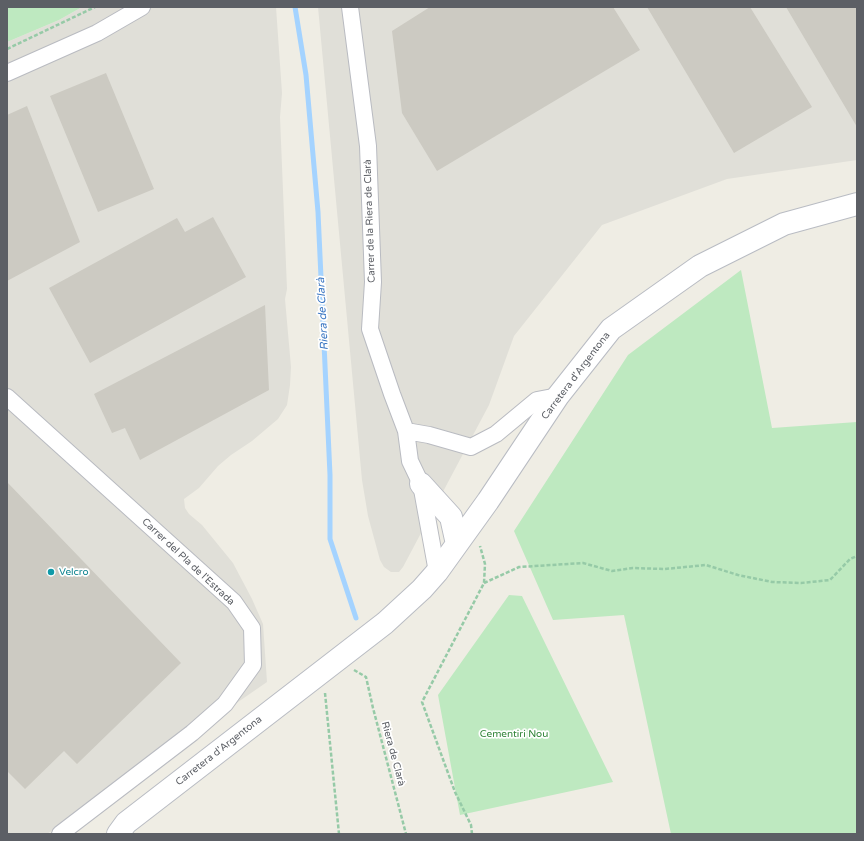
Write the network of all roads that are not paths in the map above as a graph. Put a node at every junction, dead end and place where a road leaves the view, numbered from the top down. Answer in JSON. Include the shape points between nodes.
{"nodes":[{"id":1,"x":142,"y":7,"type":"edge"},
{"id":2,"x":350,"y":7,"type":"edge"},
{"id":3,"x":7,"y":73,"type":"edge"},
{"id":4,"x":857,"y":204,"type":"edge"},
{"id":5,"x":558,"y":396,"type":"junction"},
{"id":6,"x":7,"y":397,"type":"edge"},
{"id":7,"x":406,"y":431,"type":"junction"},
{"id":8,"x":421,"y":484,"type":"junction"},
{"id":9,"x":457,"y":544,"type":"junction"},
{"id":10,"x":437,"y":572,"type":"junction"},
{"id":11,"x":60,"y":834,"type":"edge"},
{"id":12,"x":118,"y":834,"type":"edge"}],
"edges":[{"from":1,"to":3,"type":"street","via":[[97,33]]},
{"from":2,"to":7,"type":"street","name":"Carrer de la Riera de Clarà","via":[[368,146],[373,282],[370,329]]},
{"from":4,"to":5,"type":"street","name":"Carretera d'Argentona","via":[[784,224],[700,266],[611,329]]},
{"from":5,"to":7,"type":"street","via":[[537,400],[496,434],[471,446]]},
{"from":5,"to":9,"type":"street","name":"Carretera d'Argentona"},
{"from":6,"to":11,"type":"street","name":"Carrer del Pla de l'Estrada","via":[[234,602],[252,628],[253,665],[225,704],[192,733]]},
{"from":7,"to":8,"type":"street","name":"Carrer de la Riera de Clarà","via":[[410,461]]},
{"from":8,"to":9,"type":"street","via":[[451,517]]},
{"from":8,"to":10,"type":"street","name":"Carrer de la Riera de Clarà"},
{"from":9,"to":10,"type":"street","name":"Carretera d'Argentona"},
{"from":10,"to":12,"type":"street","name":"Carretera d'Argentona","via":[[385,623],[126,823]]}]}
